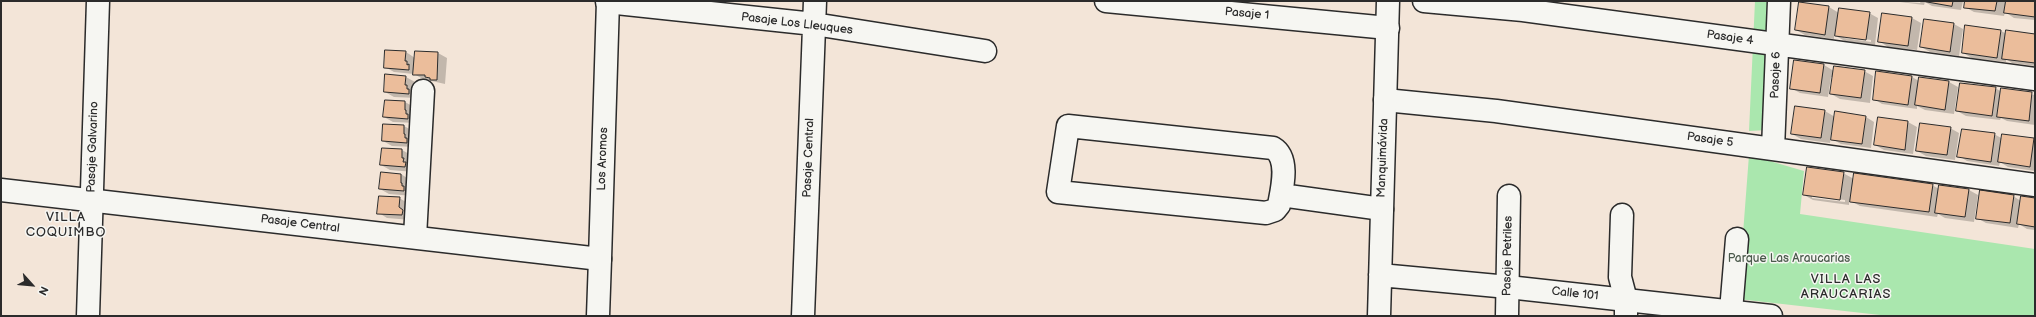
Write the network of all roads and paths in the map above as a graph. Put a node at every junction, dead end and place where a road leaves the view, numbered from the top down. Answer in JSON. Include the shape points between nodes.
{"nodes":[{"id":1,"x":98,"y":1,"type":"edge"},
{"id":2,"x":815,"y":1,"type":"edge"},
{"id":3,"x":1106,"y":1,"type":"edge"},
{"id":4,"x":1388,"y":1,"type":"edge"},
{"id":5,"x":1424,"y":1,"type":"edge"},
{"id":6,"x":1779,"y":1,"type":"edge"},
{"id":7,"x":608,"y":2,"type":"edge"},
{"id":8,"x":814,"y":24,"type":"junction"},
{"id":9,"x":1388,"y":28,"type":"junction"},
{"id":10,"x":1777,"y":44,"type":"junction"},
{"id":11,"x":985,"y":51,"type":"dead end"},
{"id":12,"x":2035,"y":79,"type":"edge"},
{"id":13,"x":423,"y":91,"type":"dead end"},
{"id":14,"x":1385,"y":100,"type":"junction"},
{"id":15,"x":1773,"y":149,"type":"junction"},
{"id":16,"x":2035,"y":185,"type":"edge"},
{"id":17,"x":1,"y":190,"type":"edge"},
{"id":18,"x":1281,"y":196,"type":"junction"},
{"id":19,"x":1510,"y":196,"type":"dead end"},
{"id":20,"x":91,"y":200,"type":"junction"},
{"id":21,"x":1382,"y":209,"type":"junction"},
{"id":22,"x":1622,"y":214,"type":"dead end"},
{"id":23,"x":415,"y":237,"type":"junction"},
{"id":24,"x":1737,"y":239,"type":"dead end"},
{"id":25,"x":600,"y":259,"type":"junction"},
{"id":26,"x":1380,"y":276,"type":"junction"},
{"id":27,"x":1508,"y":287,"type":"junction"},
{"id":28,"x":1626,"y":308,"type":"edge"},
{"id":29,"x":1731,"y":311,"type":"junction"},
{"id":30,"x":88,"y":316,"type":"edge"},
{"id":31,"x":598,"y":316,"type":"edge"},
{"id":32,"x":803,"y":316,"type":"edge"},
{"id":33,"x":1379,"y":316,"type":"edge"},
{"id":34,"x":1507,"y":316,"type":"edge"},
{"id":35,"x":1771,"y":316,"type":"edge"}],
"edges":[{"from":1,"to":20,"type":"street","name":"Pasaje Galvarino"},
{"from":2,"to":8,"type":"street","name":"Pasaje Central"},
{"from":3,"to":9,"type":"street","name":"Pasaje 1"},
{"from":4,"to":9,"type":"street","name":"Manquimávida"},
{"from":5,"to":10,"type":"street","name":"Pasaje 4","via":[[1523,10]]},
{"from":6,"to":10,"type":"street","name":"Pasaje 6"},
{"from":7,"to":8,"type":"street","name":"Pasaje Los Lleuques"},
{"from":7,"to":25,"type":"street","name":"Los Aromos"},
{"from":8,"to":11,"type":"street","name":"Pasaje Los Lleuques"},
{"from":8,"to":32,"type":"street","name":"Pasaje Central"},
{"from":9,"to":14,"type":"street","name":"Manquimávida"},
{"from":10,"to":12,"type":"street","name":"Pasaje 4"},
{"from":10,"to":15,"type":"street","name":"Pasaje 6"},
{"from":13,"to":23,"type":"street"},
{"from":14,"to":15,"type":"street","name":"Pasaje 5","via":[[1472,108]]},
{"from":14,"to":21,"type":"street","name":"Manquimávida"},
{"from":15,"to":16,"type":"street","name":"Pasaje 5"},
{"from":17,"to":20,"type":"street","name":"Pasaje Central"},
{"from":18,"to":18,"type":"street","via":[[1283,162],[1279,152],[1274,148],[1068,126],[1058,192],[1266,213],[1275,210]]},
{"from":18,"to":21,"type":"street"},
{"from":19,"to":27,"type":"street","name":"Pasaje Petriles"},
{"from":20,"to":23,"type":"street","name":"Pasaje Central"},
{"from":20,"to":30,"type":"street","name":"Pasaje Galvarino"},
{"from":21,"to":26,"type":"street","name":"Manquimávida"},
{"from":22,"to":28,"type":"street","via":[[1620,277]]},
{"from":23,"to":25,"type":"street","name":"Pasaje Central"},
{"from":24,"to":29,"type":"street"},
{"from":25,"to":31,"type":"street","name":"Los Aromos"},
{"from":26,"to":27,"type":"street","name":"Calle 101"},
{"from":26,"to":33,"type":"street","name":"Manquimávida"},
{"from":27,"to":28,"type":"street","name":"Calle 101"},
{"from":27,"to":34,"type":"street","name":"Pasaje Petriles"},
{"from":28,"to":29,"type":"street","name":"Calle 101"},
{"from":29,"to":35,"type":"street","name":"Calle 101"}]}
